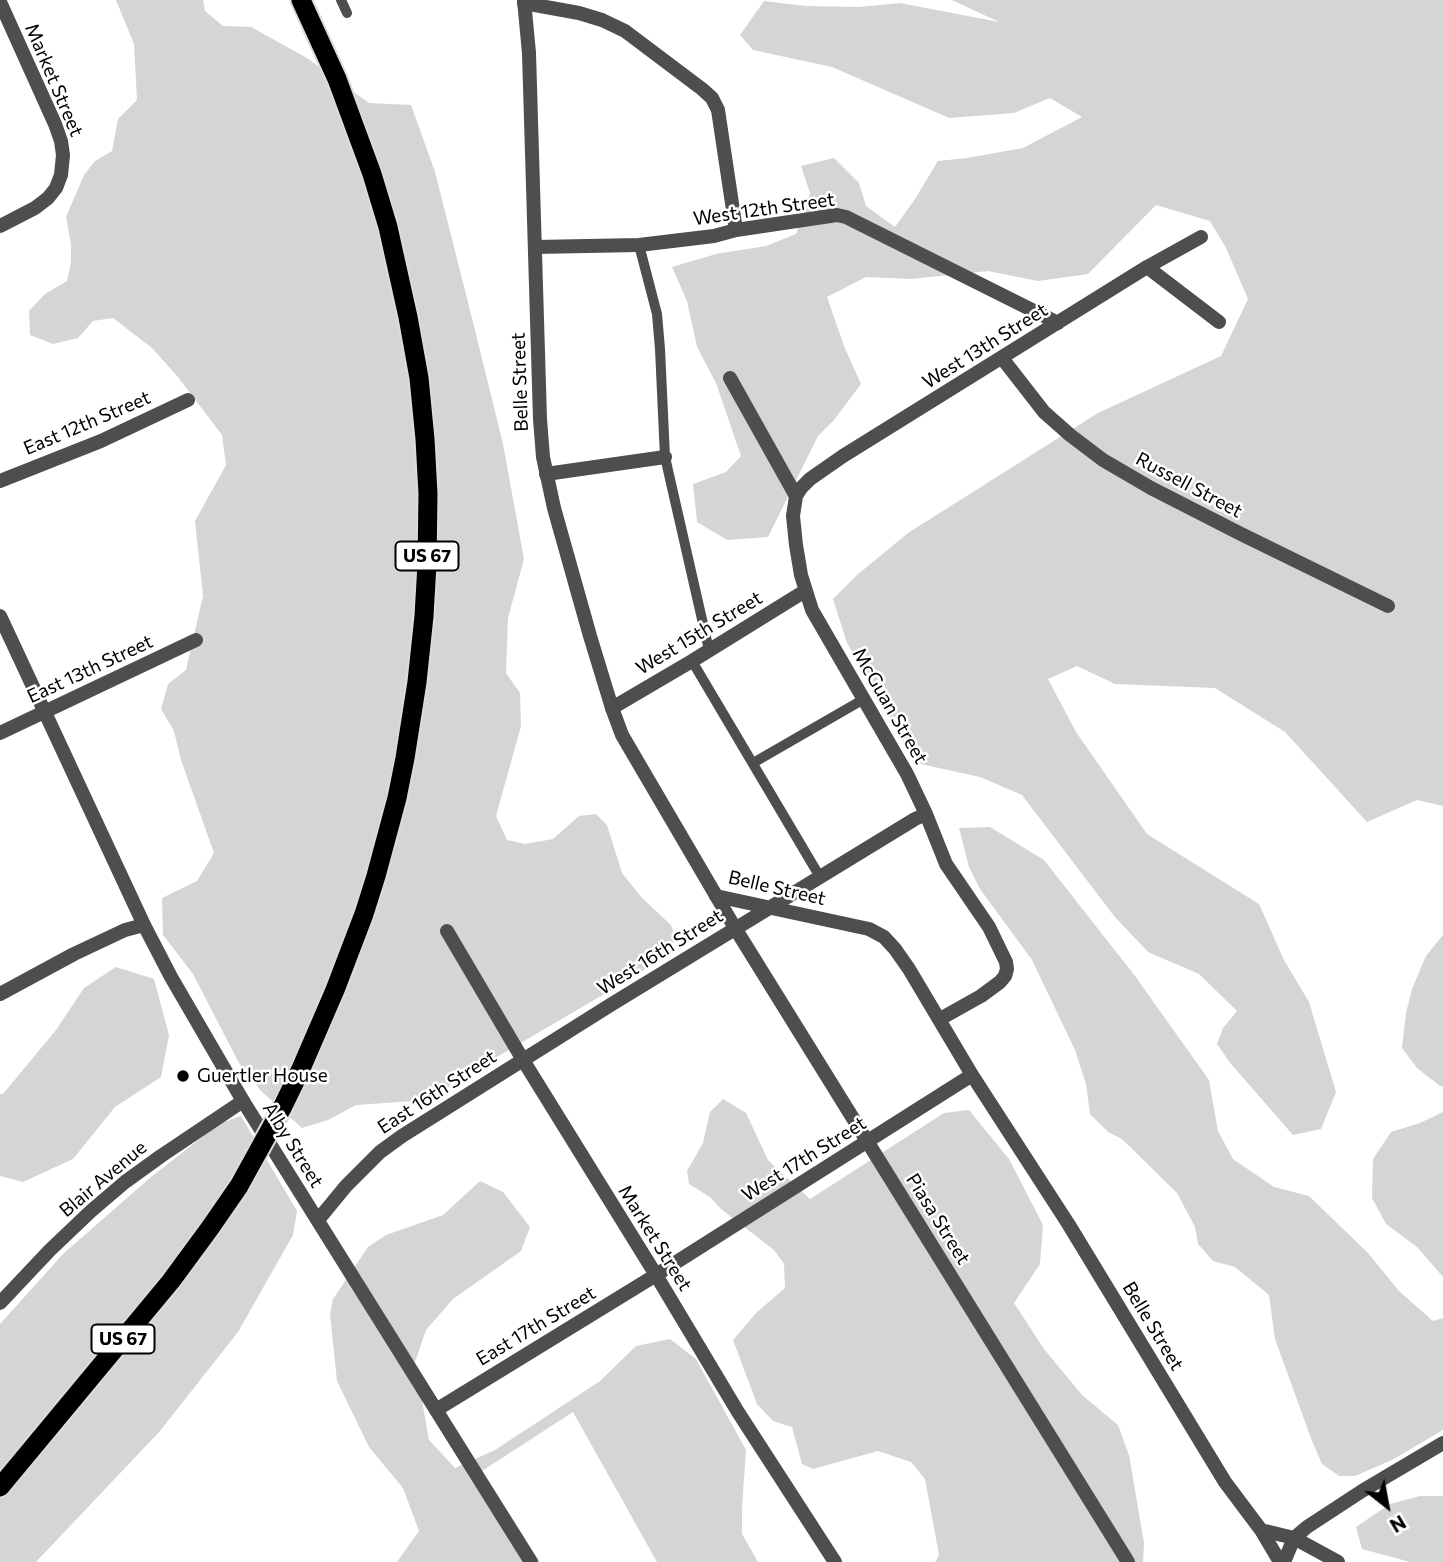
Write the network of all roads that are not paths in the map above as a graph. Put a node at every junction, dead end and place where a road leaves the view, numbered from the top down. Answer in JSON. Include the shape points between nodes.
{"nodes":[{"id":1,"x":301,"y":0,"type":"edge"},
{"id":2,"x":341,"y":0,"type":"edge"},
{"id":3,"x":0,"y":2,"type":"edge"},
{"id":4,"x":524,"y":2,"type":"edge"},
{"id":5,"x":347,"y":13,"type":"dead end"},
{"id":6,"x":0,"y":226,"type":"edge"},
{"id":7,"x":736,"y":230,"type":"junction"},
{"id":8,"x":1201,"y":237,"type":"dead end"},
{"id":9,"x":639,"y":245,"type":"junction"},
{"id":10,"x":535,"y":247,"type":"junction"},
{"id":11,"x":1147,"y":267,"type":"junction"},
{"id":12,"x":1219,"y":322,"type":"dead end"},
{"id":13,"x":1058,"y":323,"type":"junction"},
{"id":14,"x":1002,"y":358,"type":"junction"},
{"id":15,"x":730,"y":378,"type":"dead end"},
{"id":16,"x":188,"y":400,"type":"dead end"},
{"id":17,"x":664,"y":457,"type":"junction"},
{"id":18,"x":546,"y":474,"type":"junction"},
{"id":19,"x":0,"y":481,"type":"edge"},
{"id":20,"x":796,"y":496,"type":"junction"},
{"id":21,"x":805,"y":591,"type":"junction"},
{"id":22,"x":1388,"y":606,"type":"dead end"},
{"id":23,"x":0,"y":616,"type":"edge"},
{"id":24,"x":196,"y":640,"type":"dead end"},
{"id":25,"x":709,"y":650,"type":"junction"},
{"id":26,"x":692,"y":661,"type":"junction"},
{"id":27,"x":864,"y":699,"type":"junction"},
{"id":28,"x":612,"y":708,"type":"junction"},
{"id":29,"x":44,"y":712,"type":"junction"},
{"id":30,"x":0,"y":733,"type":"edge"},
{"id":31,"x":753,"y":763,"type":"junction"},
{"id":32,"x":926,"y":814,"type":"junction"},
{"id":33,"x":820,"y":877,"type":"junction"},
{"id":34,"x":716,"y":896,"type":"junction"},
{"id":35,"x":769,"y":907,"type":"junction"},
{"id":36,"x":144,"y":925,"type":"junction"},
{"id":37,"x":735,"y":928,"type":"junction"},
{"id":38,"x":447,"y":931,"type":"dead end"},
{"id":39,"x":0,"y":994,"type":"edge"},
{"id":40,"x":940,"y":1019,"type":"junction"},
{"id":41,"x":523,"y":1060,"type":"junction"},
{"id":42,"x":972,"y":1075,"type":"junction"},
{"id":43,"x":243,"y":1101,"type":"junction"},
{"id":44,"x":867,"y":1141,"type":"junction"},
{"id":45,"x":318,"y":1220,"type":"junction"},
{"id":46,"x":656,"y":1275,"type":"junction"},
{"id":47,"x":0,"y":1303,"type":"edge"},
{"id":48,"x":436,"y":1410,"type":"junction"},
{"id":49,"x":1443,"y":1443,"type":"edge"},
{"id":50,"x":0,"y":1486,"type":"edge"},
{"id":51,"x":1261,"y":1530,"type":"junction"},
{"id":52,"x":1294,"y":1538,"type":"junction"},
{"id":53,"x":531,"y":1562,"type":"edge"},
{"id":54,"x":835,"y":1562,"type":"edge"},
{"id":55,"x":1128,"y":1562,"type":"edge"},
{"id":56,"x":1282,"y":1562,"type":"edge"},
{"id":57,"x":1338,"y":1562,"type":"edge"}],
"edges":[{"from":1,"to":50,"type":"highway","number":"US 67","bridge":true,"via":[[342,91],[372,174],[419,378],[428,494],[427,564],[417,682],[397,798],[376,876],[335,990],[282,1108],[239,1186],[171,1281]]},
{"from":2,"to":5,"type":"lane"},
{"from":3,"to":6,"type":"street","name":"Market Street","via":[[63,155],[61,175],[48,198]]},
{"from":4,"to":7,"type":"street","name":"Belle Street","via":[[602,20],[625,31],[712,98],[718,110]]},
{"from":4,"to":10,"type":"street","name":"Belle Street"},
{"from":7,"to":9,"type":"street","name":"West 12th Street"},
{"from":7,"to":13,"type":"street","name":"West 12th Street","via":[[846,217]]},
{"from":8,"to":11,"type":"street","name":"West 13th Street"},
{"from":9,"to":10,"type":"street","name":"West 12th Street"},
{"from":9,"to":17,"type":"lane","via":[[657,314]]},
{"from":10,"to":18,"type":"street","name":"Belle Street"},
{"from":11,"to":12,"type":"street"},
{"from":11,"to":13,"type":"street","name":"West 13th Street"},
{"from":13,"to":14,"type":"street","name":"West 13th Street"},
{"from":14,"to":20,"type":"street","name":"West 13th Street","via":[[843,456],[810,479]]},
{"from":14,"to":22,"type":"street","name":"Russell Street","via":[[1044,412],[1103,460]]},
{"from":15,"to":20,"type":"street"},
{"from":16,"to":19,"type":"street","name":"East 12th Street"},
{"from":17,"to":18,"type":"street"},
{"from":17,"to":25,"type":"lane"},
{"from":18,"to":28,"type":"street","name":"Belle Street"},
{"from":20,"to":21,"type":"street","name":"McGuan Street","via":[[793,516]]},
{"from":21,"to":25,"type":"street","name":"West 15th Street"},
{"from":21,"to":27,"type":"street","name":"McGuan Street"},
{"from":23,"to":29,"type":"street","name":"Alby Street"},
{"from":24,"to":29,"type":"street","name":"East 13th Street"},
{"from":25,"to":26,"type":"street","name":"West 15th Street"},
{"from":26,"to":28,"type":"street","name":"West 15th Street"},
{"from":26,"to":31,"type":"lane"},
{"from":27,"to":31,"type":"lane"},
{"from":27,"to":32,"type":"street","name":"McGuan Street"},
{"from":28,"to":34,"type":"street","name":"Belle Street","via":[[622,735]]},
{"from":29,"to":30,"type":"street","name":"East 13th Street"},
{"from":29,"to":36,"type":"street","name":"Alby Street"},
{"from":31,"to":33,"type":"lane"},
{"from":32,"to":33,"type":"street","name":"West 16th Street"},
{"from":32,"to":40,"type":"street","name":"McGuan Street","via":[[946,864],[989,927],[1007,969],[1000,982]]},
{"from":33,"to":35,"type":"street","name":"West 16th Street"},
{"from":34,"to":35,"type":"street","name":"Belle Street"},
{"from":34,"to":37,"type":"street","name":"Piasa Street"},
{"from":35,"to":37,"type":"street","name":"West 16th Street"},
{"from":35,"to":40,"type":"street","name":"Belle Street","via":[[869,929],[884,937]]},
{"from":36,"to":39,"type":"street","via":[[74,954]]},
{"from":36,"to":43,"type":"street","name":"Alby Street"},
{"from":37,"to":41,"type":"street","name":"West 16th Street"},
{"from":37,"to":44,"type":"street","name":"Piasa Street"},
{"from":38,"to":41,"type":"street","name":"Market Street"},
{"from":40,"to":42,"type":"street","name":"Belle Street"},
{"from":41,"to":45,"type":"street","name":"East 16th Street","via":[[380,1152]]},
{"from":41,"to":46,"type":"street","name":"Market Street"},
{"from":42,"to":44,"type":"street","name":"West 17th Street"},
{"from":42,"to":51,"type":"street","name":"Belle Street","via":[[1225,1482]]},
{"from":43,"to":45,"type":"street","name":"Alby Street"},
{"from":43,"to":47,"type":"street","name":"Blair Avenue","via":[[125,1182]]},
{"from":44,"to":46,"type":"street","name":"West 17th Street"},
{"from":44,"to":55,"type":"street","name":"Piasa Street"},
{"from":45,"to":48,"type":"street","name":"Alby Street"},
{"from":46,"to":48,"type":"street","name":"East 17th Street"},
{"from":46,"to":54,"type":"street","name":"Market Street"},
{"from":48,"to":53,"type":"street","name":"Alby Street"},
{"from":49,"to":52,"type":"street"},
{"from":51,"to":52,"type":"street"},
{"from":51,"to":56,"type":"street","name":"Belle Street"},
{"from":52,"to":56,"type":"street"},
{"from":52,"to":57,"type":"street"}]}
